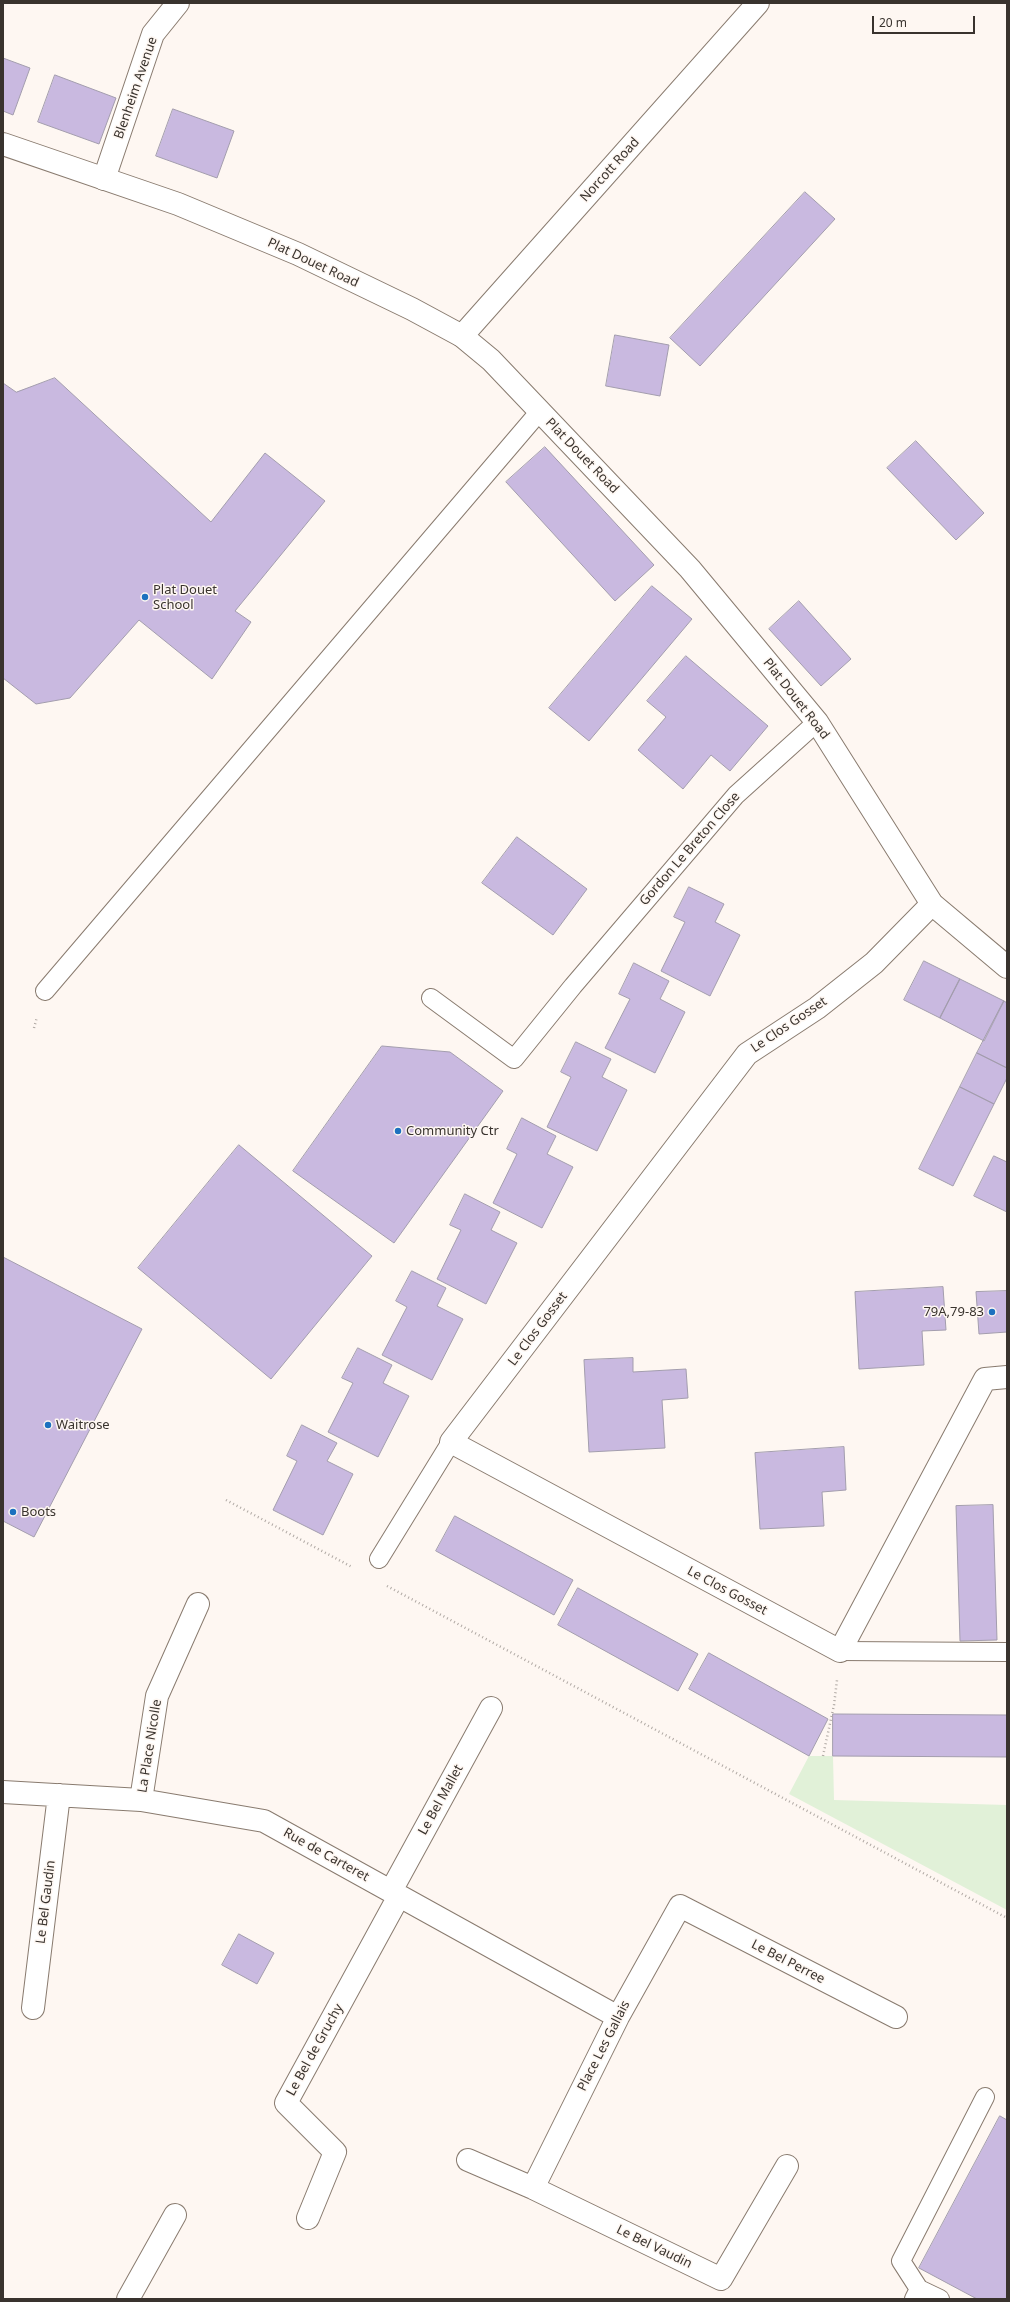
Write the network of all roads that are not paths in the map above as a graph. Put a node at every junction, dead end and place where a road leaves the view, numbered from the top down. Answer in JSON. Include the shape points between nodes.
{"nodes":[{"id":1,"x":178,"y":3,"type":"edge"},
{"id":2,"x":758,"y":3,"type":"edge"},
{"id":3,"x":3,"y":144,"type":"edge"},
{"id":4,"x":104,"y":179,"type":"junction"},
{"id":5,"x":462,"y":336,"type":"junction"},
{"id":6,"x":540,"y":411,"type":"junction"},
{"id":7,"x":817,"y":722,"type":"junction"},
{"id":8,"x":932,"y":904,"type":"junction"},
{"id":9,"x":1007,"y":967,"type":"edge"},
{"id":10,"x":45,"y":991,"type":"dead end"},
{"id":11,"x":431,"y":998,"type":"dead end"},
{"id":12,"x":1007,"y":1377,"type":"edge"},
{"id":13,"x":451,"y":1442,"type":"junction"},
{"id":14,"x":379,"y":1558,"type":"dead end"},
{"id":15,"x":198,"y":1604,"type":"dead end"},
{"id":16,"x":840,"y":1651,"type":"junction"},
{"id":17,"x":1007,"y":1652,"type":"edge"},
{"id":18,"x":490,"y":1708,"type":"dead end"},
{"id":19,"x":3,"y":1792,"type":"edge"},
{"id":20,"x":59,"y":1795,"type":"junction"},
{"id":21,"x":141,"y":1800,"type":"junction"},
{"id":22,"x":395,"y":1894,"type":"junction"},
{"id":23,"x":680,"y":1906,"type":"joint"},
{"id":24,"x":33,"y":2008,"type":"dead end"},
{"id":25,"x":618,"y":2017,"type":"junction"},
{"id":26,"x":896,"y":2017,"type":"dead end"},
{"id":27,"x":985,"y":2097,"type":"dead end"},
{"id":28,"x":468,"y":2160,"type":"dead end"},
{"id":29,"x":787,"y":2166,"type":"dead end"},
{"id":30,"x":533,"y":2188,"type":"junction"},
{"id":31,"x":175,"y":2215,"type":"dead end"},
{"id":32,"x":308,"y":2218,"type":"dead end"},
{"id":33,"x":917,"y":2294,"type":"edge"},
{"id":34,"x":128,"y":2299,"type":"edge"},
{"id":35,"x":940,"y":2299,"type":"edge"}],
"edges":[{"from":1,"to":4,"type":"street","name":"Blenheim Avenue","via":[[154,34]]},
{"from":2,"to":5,"type":"street","name":"Norcott Road"},
{"from":3,"to":4,"type":"street","name":"Plat Douet Road"},
{"from":4,"to":5,"type":"street","name":"Plat Douet Road","via":[[178,204],[298,254]]},
{"from":5,"to":6,"type":"street","name":"Plat Douet Road","via":[[491,360]]},
{"from":6,"to":7,"type":"street","name":"Plat Douet Road","via":[[690,569]]},
{"from":6,"to":10,"type":"lane"},
{"from":7,"to":8,"type":"street","name":"Plat Douet Road"},
{"from":7,"to":11,"type":"lane","name":"Gordon Le Breton Close","via":[[736,795],[514,1059]]},
{"from":8,"to":9,"type":"street","name":"Plat Douet Road"},
{"from":8,"to":13,"type":"street","name":"Le Clos Gosset","via":[[874,963],[817,1008],[746,1054]]},
{"from":12,"to":16,"type":"street","via":[[985,1379]]},
{"from":13,"to":14,"type":"lane"},
{"from":13,"to":16,"type":"street","name":"Le Clos Gosset"},
{"from":15,"to":21,"type":"street","name":"La Place Nicolle","via":[[157,1696]]},
{"from":16,"to":17,"type":"lane","name":"Le Clos Gosset"},
{"from":18,"to":22,"type":"street","name":"Le Bel Mallet"},
{"from":19,"to":20,"type":"street","name":"Rue de Carteret"},
{"from":20,"to":21,"type":"street","name":"Rue de Carteret"},
{"from":20,"to":24,"type":"street","name":"Le Bel Gaudin"},
{"from":21,"to":22,"type":"street","name":"Rue de Carteret","via":[[264,1821]]},
{"from":22,"to":25,"type":"street","name":"Rue de Carteret"},
{"from":22,"to":32,"type":"street","name":"Le Bel de Gruchy","via":[[286,2103],[335,2152]]},
{"from":23,"to":25,"type":"street","name":"Place Les Gallais"},
{"from":23,"to":26,"type":"street","name":"Le Bel Perree"},
{"from":25,"to":30,"type":"street","name":"Place Les Gallais"},
{"from":27,"to":33,"type":"lane","via":[[901,2261]]},
{"from":28,"to":30,"type":"street","name":"Le Bel Vaudin"},
{"from":29,"to":30,"type":"street","name":"Le Bel Vaudin","via":[[721,2279]]},
{"from":31,"to":34,"type":"street"},
{"from":33,"to":35,"type":"lane"}]}
